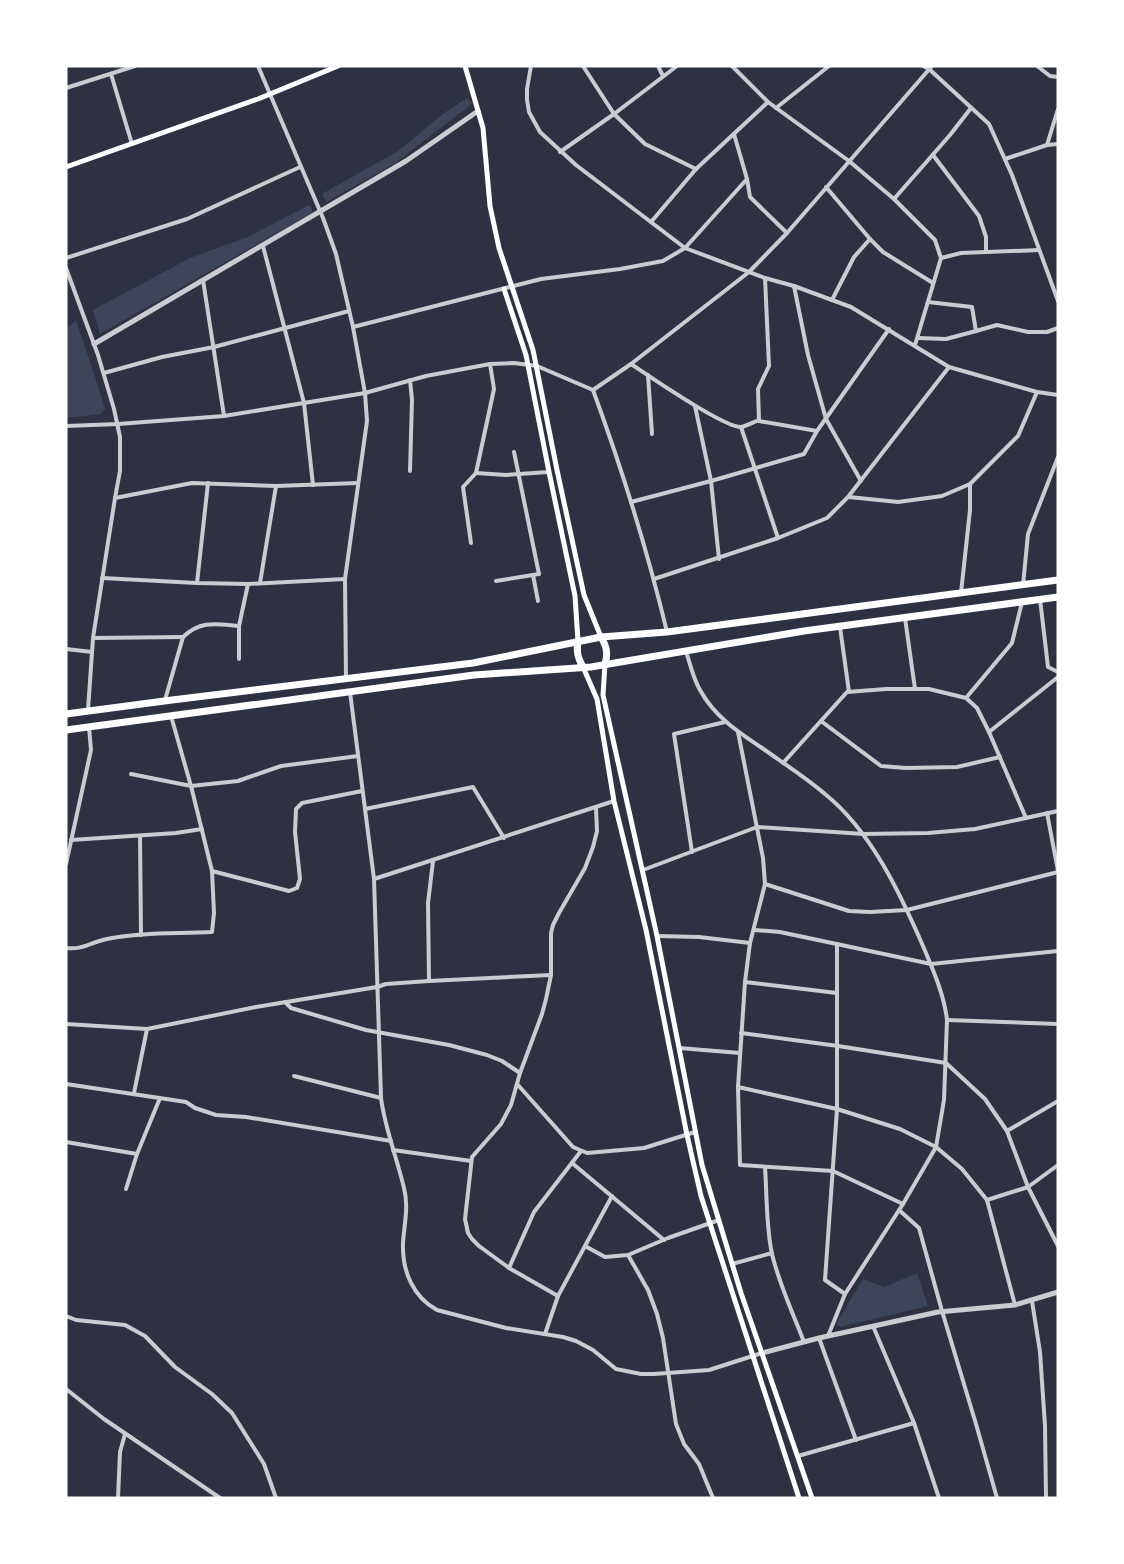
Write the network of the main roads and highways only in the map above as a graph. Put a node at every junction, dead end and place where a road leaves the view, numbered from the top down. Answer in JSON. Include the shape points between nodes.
{"nodes":[{"id":1,"x":338,"y":66,"type":"edge"},
{"id":2,"x":465,"y":66,"type":"edge"},
{"id":3,"x":66,"y":167,"type":"edge"},
{"id":4,"x":504,"y":289,"type":"road end"},
{"id":5,"x":1058,"y":580,"type":"edge"},
{"id":6,"x":1058,"y":597,"type":"edge"},
{"id":7,"x":602,"y":637,"type":"junction"},
{"id":8,"x":578,"y":641,"type":"junction"},
{"id":9,"x":605,"y":664,"type":"junction"},
{"id":10,"x":583,"y":668,"type":"junction"},
{"id":11,"x":66,"y":714,"type":"edge"},
{"id":12,"x":66,"y":730,"type":"edge"},
{"id":13,"x":810,"y":1497,"type":"edge"},
{"id":14,"x":799,"y":1498,"type":"edge"}],
"edges":[{"from":1,"to":3,"type":"main road"},
{"from":2,"to":7,"type":"main road","via":[[483,128],[490,206],[499,248],[533,350],[584,595]]},
{"from":4,"to":8,"type":"main road","via":[[528,364],[575,596]]},
{"from":5,"to":7,"type":"highway","via":[[667,632]]},
{"from":6,"to":9,"type":"highway"},
{"from":7,"to":8,"type":"highway"},
{"from":7,"to":9,"type":"highway","via":[[608,653]]},
{"from":8,"to":10,"type":"highway","via":[[577,657]]},
{"from":8,"to":11,"type":"highway","via":[[473,663]]},
{"from":9,"to":10,"type":"highway"},
{"from":9,"to":13,"type":"main road","via":[[603,695],[707,1184]]},
{"from":10,"to":12,"type":"highway","via":[[474,675]]},
{"from":10,"to":14,"type":"main road","via":[[597,699],[614,801],[646,930],[698,1186]]}]}
